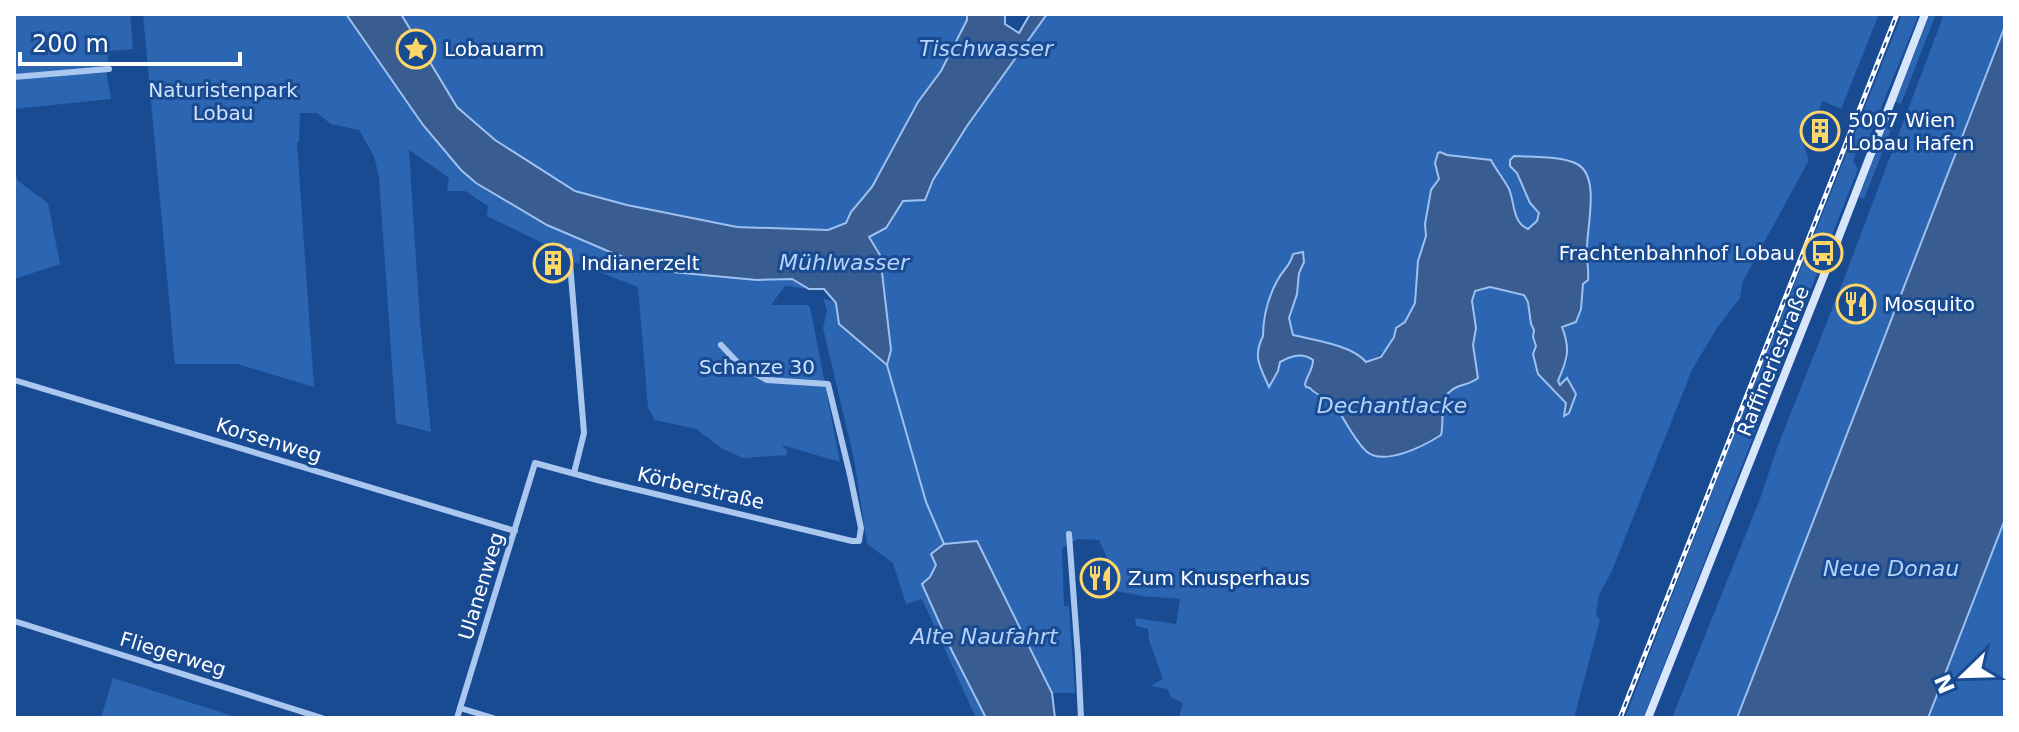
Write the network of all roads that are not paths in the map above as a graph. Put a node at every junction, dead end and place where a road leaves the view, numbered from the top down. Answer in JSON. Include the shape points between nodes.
{"nodes":[{"id":1,"x":1925,"y":14,"type":"edge"},
{"id":2,"x":109,"y":69,"type":"dead end"},
{"id":3,"x":14,"y":77,"type":"edge"},
{"id":4,"x":569,"y":251,"type":"dead end"},
{"id":5,"x":721,"y":345,"type":"dead end"},
{"id":6,"x":14,"y":380,"type":"edge"},
{"id":7,"x":535,"y":463,"type":"joint"},
{"id":8,"x":574,"y":473,"type":"junction"},
{"id":9,"x":515,"y":531,"type":"junction"},
{"id":10,"x":1069,"y":534,"type":"dead end"},
{"id":11,"x":14,"y":621,"type":"edge"},
{"id":12,"x":460,"y":708,"type":"junction"},
{"id":13,"x":322,"y":718,"type":"edge"},
{"id":14,"x":457,"y":718,"type":"edge"},
{"id":15,"x":493,"y":718,"type":"edge"},
{"id":16,"x":1081,"y":718,"type":"edge"},
{"id":17,"x":1648,"y":718,"type":"edge"}],
"edges":[{"from":1,"to":17,"type":"street","name":"Raffineriestraße"},
{"from":2,"to":3,"type":"street"},
{"from":4,"to":8,"type":"street","via":[[584,433]]},
{"from":5,"to":8,"type":"street","name":"Körberstraße","via":[[741,366],[767,380],[828,384],[861,528],[859,541]]},
{"from":6,"to":9,"type":"street","name":"Korsenweg"},
{"from":7,"to":8,"type":"street","name":"Körberstraße"},
{"from":7,"to":9,"type":"street","name":"Ulanenweg"},
{"from":9,"to":12,"type":"street","name":"Ulanenweg"},
{"from":10,"to":16,"type":"street"},
{"from":11,"to":13,"type":"street","name":"Fliegerweg"},
{"from":12,"to":14,"type":"street","name":"Ulanenweg"},
{"from":12,"to":15,"type":"street"}]}
